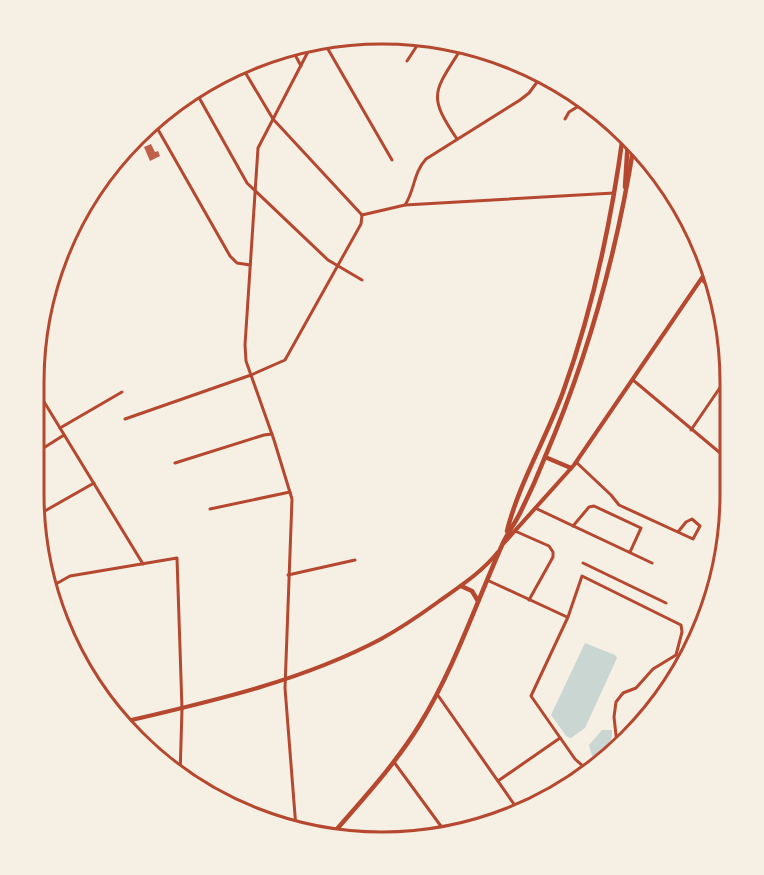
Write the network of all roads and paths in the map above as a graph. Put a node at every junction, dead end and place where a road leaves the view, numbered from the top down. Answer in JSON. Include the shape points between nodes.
{"nodes":[{"id":1,"x":417,"y":45,"type":"edge"},
{"id":2,"x":327,"y":48,"type":"edge"},
{"id":3,"x":308,"y":52,"type":"edge"},
{"id":4,"x":459,"y":52,"type":"edge"},
{"id":5,"x":294,"y":55,"type":"edge"},
{"id":6,"x":407,"y":61,"type":"dead end"},
{"id":7,"x":301,"y":66,"type":"junction"},
{"id":8,"x":245,"y":72,"type":"edge"},
{"id":9,"x":538,"y":81,"type":"edge"},
{"id":10,"x":199,"y":98,"type":"edge"},
{"id":11,"x":578,"y":106,"type":"edge"},
{"id":12,"x":273,"y":119,"type":"junction"},
{"id":13,"x":565,"y":119,"type":"dead end"},
{"id":14,"x":158,"y":129,"type":"edge"},
{"id":15,"x":457,"y":139,"type":"junction"},
{"id":16,"x":622,"y":144,"type":"edge"},
{"id":17,"x":627,"y":149,"type":"edge"},
{"id":18,"x":632,"y":155,"type":"edge"},
{"id":19,"x":392,"y":160,"type":"dead end"},
{"id":20,"x":255,"y":191,"type":"junction"},
{"id":21,"x":615,"y":193,"type":"junction"},
{"id":22,"x":625,"y":195,"type":"junction"},
{"id":23,"x":405,"y":205,"type":"junction"},
{"id":24,"x":362,"y":215,"type":"junction"},
{"id":25,"x":250,"y":265,"type":"junction"},
{"id":26,"x":338,"y":266,"type":"junction"},
{"id":27,"x":704,"y":275,"type":"edge"},
{"id":28,"x":701,"y":279,"type":"junction"},
{"id":29,"x":362,"y":280,"type":"dead end"},
{"id":30,"x":706,"y":284,"type":"edge"},
{"id":31,"x":251,"y":375,"type":"junction"},
{"id":32,"x":633,"y":380,"type":"junction"},
{"id":33,"x":720,"y":388,"type":"edge"},
{"id":34,"x":122,"y":392,"type":"dead end"},
{"id":35,"x":44,"y":402,"type":"edge"},
{"id":36,"x":125,"y":419,"type":"dead end"},
{"id":37,"x":60,"y":428,"type":"junction"},
{"id":38,"x":691,"y":430,"type":"junction"},
{"id":39,"x":272,"y":434,"type":"junction"},
{"id":40,"x":64,"y":435,"type":"junction"},
{"id":41,"x":44,"y":448,"type":"edge"},
{"id":42,"x":720,"y":453,"type":"edge"},
{"id":43,"x":545,"y":457,"type":"junction"},
{"id":44,"x":576,"y":462,"type":"junction"},
{"id":45,"x":175,"y":463,"type":"dead end"},
{"id":46,"x":571,"y":468,"type":"junction"},
{"id":47,"x":94,"y":483,"type":"junction"},
{"id":48,"x":290,"y":492,"type":"junction"},
{"id":49,"x":535,"y":508,"type":"junction"},
{"id":50,"x":210,"y":509,"type":"dead end"},
{"id":51,"x":44,"y":511,"type":"edge"},
{"id":52,"x":573,"y":526,"type":"junction"},
{"id":53,"x":515,"y":531,"type":"junction"},
{"id":54,"x":678,"y":532,"type":"junction"},
{"id":55,"x":506,"y":537,"type":"junction"},
{"id":56,"x":501,"y":548,"type":"junction"},
{"id":57,"x":630,"y":552,"type":"junction"},
{"id":58,"x":355,"y":560,"type":"dead end"},
{"id":59,"x":583,"y":563,"type":"dead end"},
{"id":60,"x":652,"y":563,"type":"dead end"},
{"id":61,"x":142,"y":564,"type":"junction"},
{"id":62,"x":288,"y":575,"type":"junction"},
{"id":63,"x":487,"y":580,"type":"junction"},
{"id":64,"x":56,"y":584,"type":"edge"},
{"id":65,"x":461,"y":586,"type":"junction"},
{"id":66,"x":529,"y":600,"type":"junction"},
{"id":67,"x":478,"y":601,"type":"junction"},
{"id":68,"x":666,"y":603,"type":"dead end"},
{"id":69,"x":568,"y":617,"type":"junction"},
{"id":70,"x":285,"y":678,"type":"junction"},
{"id":71,"x":437,"y":694,"type":"junction"},
{"id":72,"x":182,"y":709,"type":"junction"},
{"id":73,"x":132,"y":720,"type":"edge"},
{"id":74,"x":615,"y":737,"type":"edge"},
{"id":75,"x":560,"y":738,"type":"junction"},
{"id":76,"x":393,"y":762,"type":"junction"},
{"id":77,"x":180,"y":765,"type":"edge"},
{"id":78,"x":582,"y":766,"type":"edge"},
{"id":79,"x":498,"y":781,"type":"junction"},
{"id":80,"x":515,"y":805,"type":"edge"},
{"id":81,"x":295,"y":820,"type":"edge"},
{"id":82,"x":441,"y":826,"type":"edge"},
{"id":83,"x":337,"y":829,"type":"edge"}],
"edges":[{"from":1,"to":6,"type":"street"},
{"from":2,"to":19,"type":"street"},
{"from":3,"to":7,"type":"street"},
{"from":4,"to":15,"type":"street","via":[[440,83],[436,101]]},
{"from":5,"to":7,"type":"street"},
{"from":7,"to":12,"type":"street"},
{"from":8,"to":12,"type":"street"},
{"from":9,"to":15,"type":"street","via":[[530,93]]},
{"from":10,"to":20,"type":"street"},
{"from":11,"to":13,"type":"street"},
{"from":12,"to":20,"type":"street","via":[[258,148]]},
{"from":12,"to":24,"type":"street"},
{"from":14,"to":25,"type":"street","via":[[232,260]]},
{"from":15,"to":23,"type":"street","via":[[420,165]]},
{"from":16,"to":21,"type":"main road"},
{"from":17,"to":22,"type":"main road"},
{"from":18,"to":22,"type":"main road"},
{"from":20,"to":25,"type":"street"},
{"from":20,"to":26,"type":"street"},
{"from":21,"to":23,"type":"street"},
{"from":21,"to":55,"type":"main road","via":[[578,349],[512,511]]},
{"from":22,"to":43,"type":"main road","via":[[589,339]]},
{"from":23,"to":24,"type":"street"},
{"from":24,"to":26,"type":"street","via":[[362,224]]},
{"from":25,"to":31,"type":"street","via":[[245,349]]},
{"from":26,"to":29,"type":"street"},
{"from":26,"to":31,"type":"street","via":[[285,360]]},
{"from":27,"to":28,"type":"main road"},
{"from":28,"to":30,"type":"street"},
{"from":28,"to":32,"type":"main road"},
{"from":31,"to":36,"type":"street"},
{"from":31,"to":39,"type":"street"},
{"from":32,"to":38,"type":"street"},
{"from":32,"to":44,"type":"main road"},
{"from":33,"to":38,"type":"street"},
{"from":34,"to":37,"type":"street"},
{"from":35,"to":37,"type":"street"},
{"from":37,"to":40,"type":"street"},
{"from":38,"to":42,"type":"street"},
{"from":39,"to":45,"type":"street"},
{"from":39,"to":48,"type":"street"},
{"from":40,"to":41,"type":"street"},
{"from":40,"to":47,"type":"street"},
{"from":43,"to":46,"type":"main road"},
{"from":43,"to":55,"type":"main road"},
{"from":44,"to":46,"type":"main road"},
{"from":44,"to":54,"type":"street","via":[[619,505]]},
{"from":46,"to":49,"type":"main road"},
{"from":47,"to":51,"type":"street"},
{"from":47,"to":61,"type":"street"},
{"from":48,"to":50,"type":"street"},
{"from":48,"to":62,"type":"street"},
{"from":49,"to":52,"type":"street"},
{"from":49,"to":53,"type":"main road"},
{"from":52,"to":57,"type":"street"},
{"from":52,"to":57,"type":"street","via":[[594,506],[641,528]]},
{"from":53,"to":56,"type":"main road"},
{"from":53,"to":66,"type":"street","via":[[549,546],[553,552]]},
{"from":54,"to":54,"type":"street","via":[[693,539],[700,526],[692,519]]},
{"from":55,"to":56,"type":"main road"},
{"from":56,"to":63,"type":"main road"},
{"from":56,"to":65,"type":"main road"},
{"from":57,"to":60,"type":"street"},
{"from":58,"to":62,"type":"street"},
{"from":59,"to":68,"type":"street"},
{"from":61,"to":64,"type":"street","via":[[70,576]]},
{"from":61,"to":72,"type":"street","via":[[177,558]]},
{"from":62,"to":70,"type":"street"},
{"from":63,"to":66,"type":"street"},
{"from":63,"to":67,"type":"main road"},
{"from":65,"to":67,"type":"main road","via":[[472,591]]},
{"from":65,"to":70,"type":"main road","via":[[380,639]]},
{"from":66,"to":69,"type":"street"},
{"from":67,"to":71,"type":"main road"},
{"from":69,"to":74,"type":"street","via":[[582,576],[681,624],[676,655],[653,669],[616,702]]},
{"from":69,"to":75,"type":"street","via":[[531,696]]},
{"from":70,"to":72,"type":"main road"},
{"from":70,"to":81,"type":"street"},
{"from":71,"to":76,"type":"main road"},
{"from":71,"to":79,"type":"street"},
{"from":72,"to":73,"type":"main road"},
{"from":72,"to":77,"type":"street"},
{"from":75,"to":78,"type":"street"},
{"from":75,"to":79,"type":"street"},
{"from":76,"to":82,"type":"street"},
{"from":76,"to":83,"type":"main road"},
{"from":79,"to":80,"type":"street"}]}
